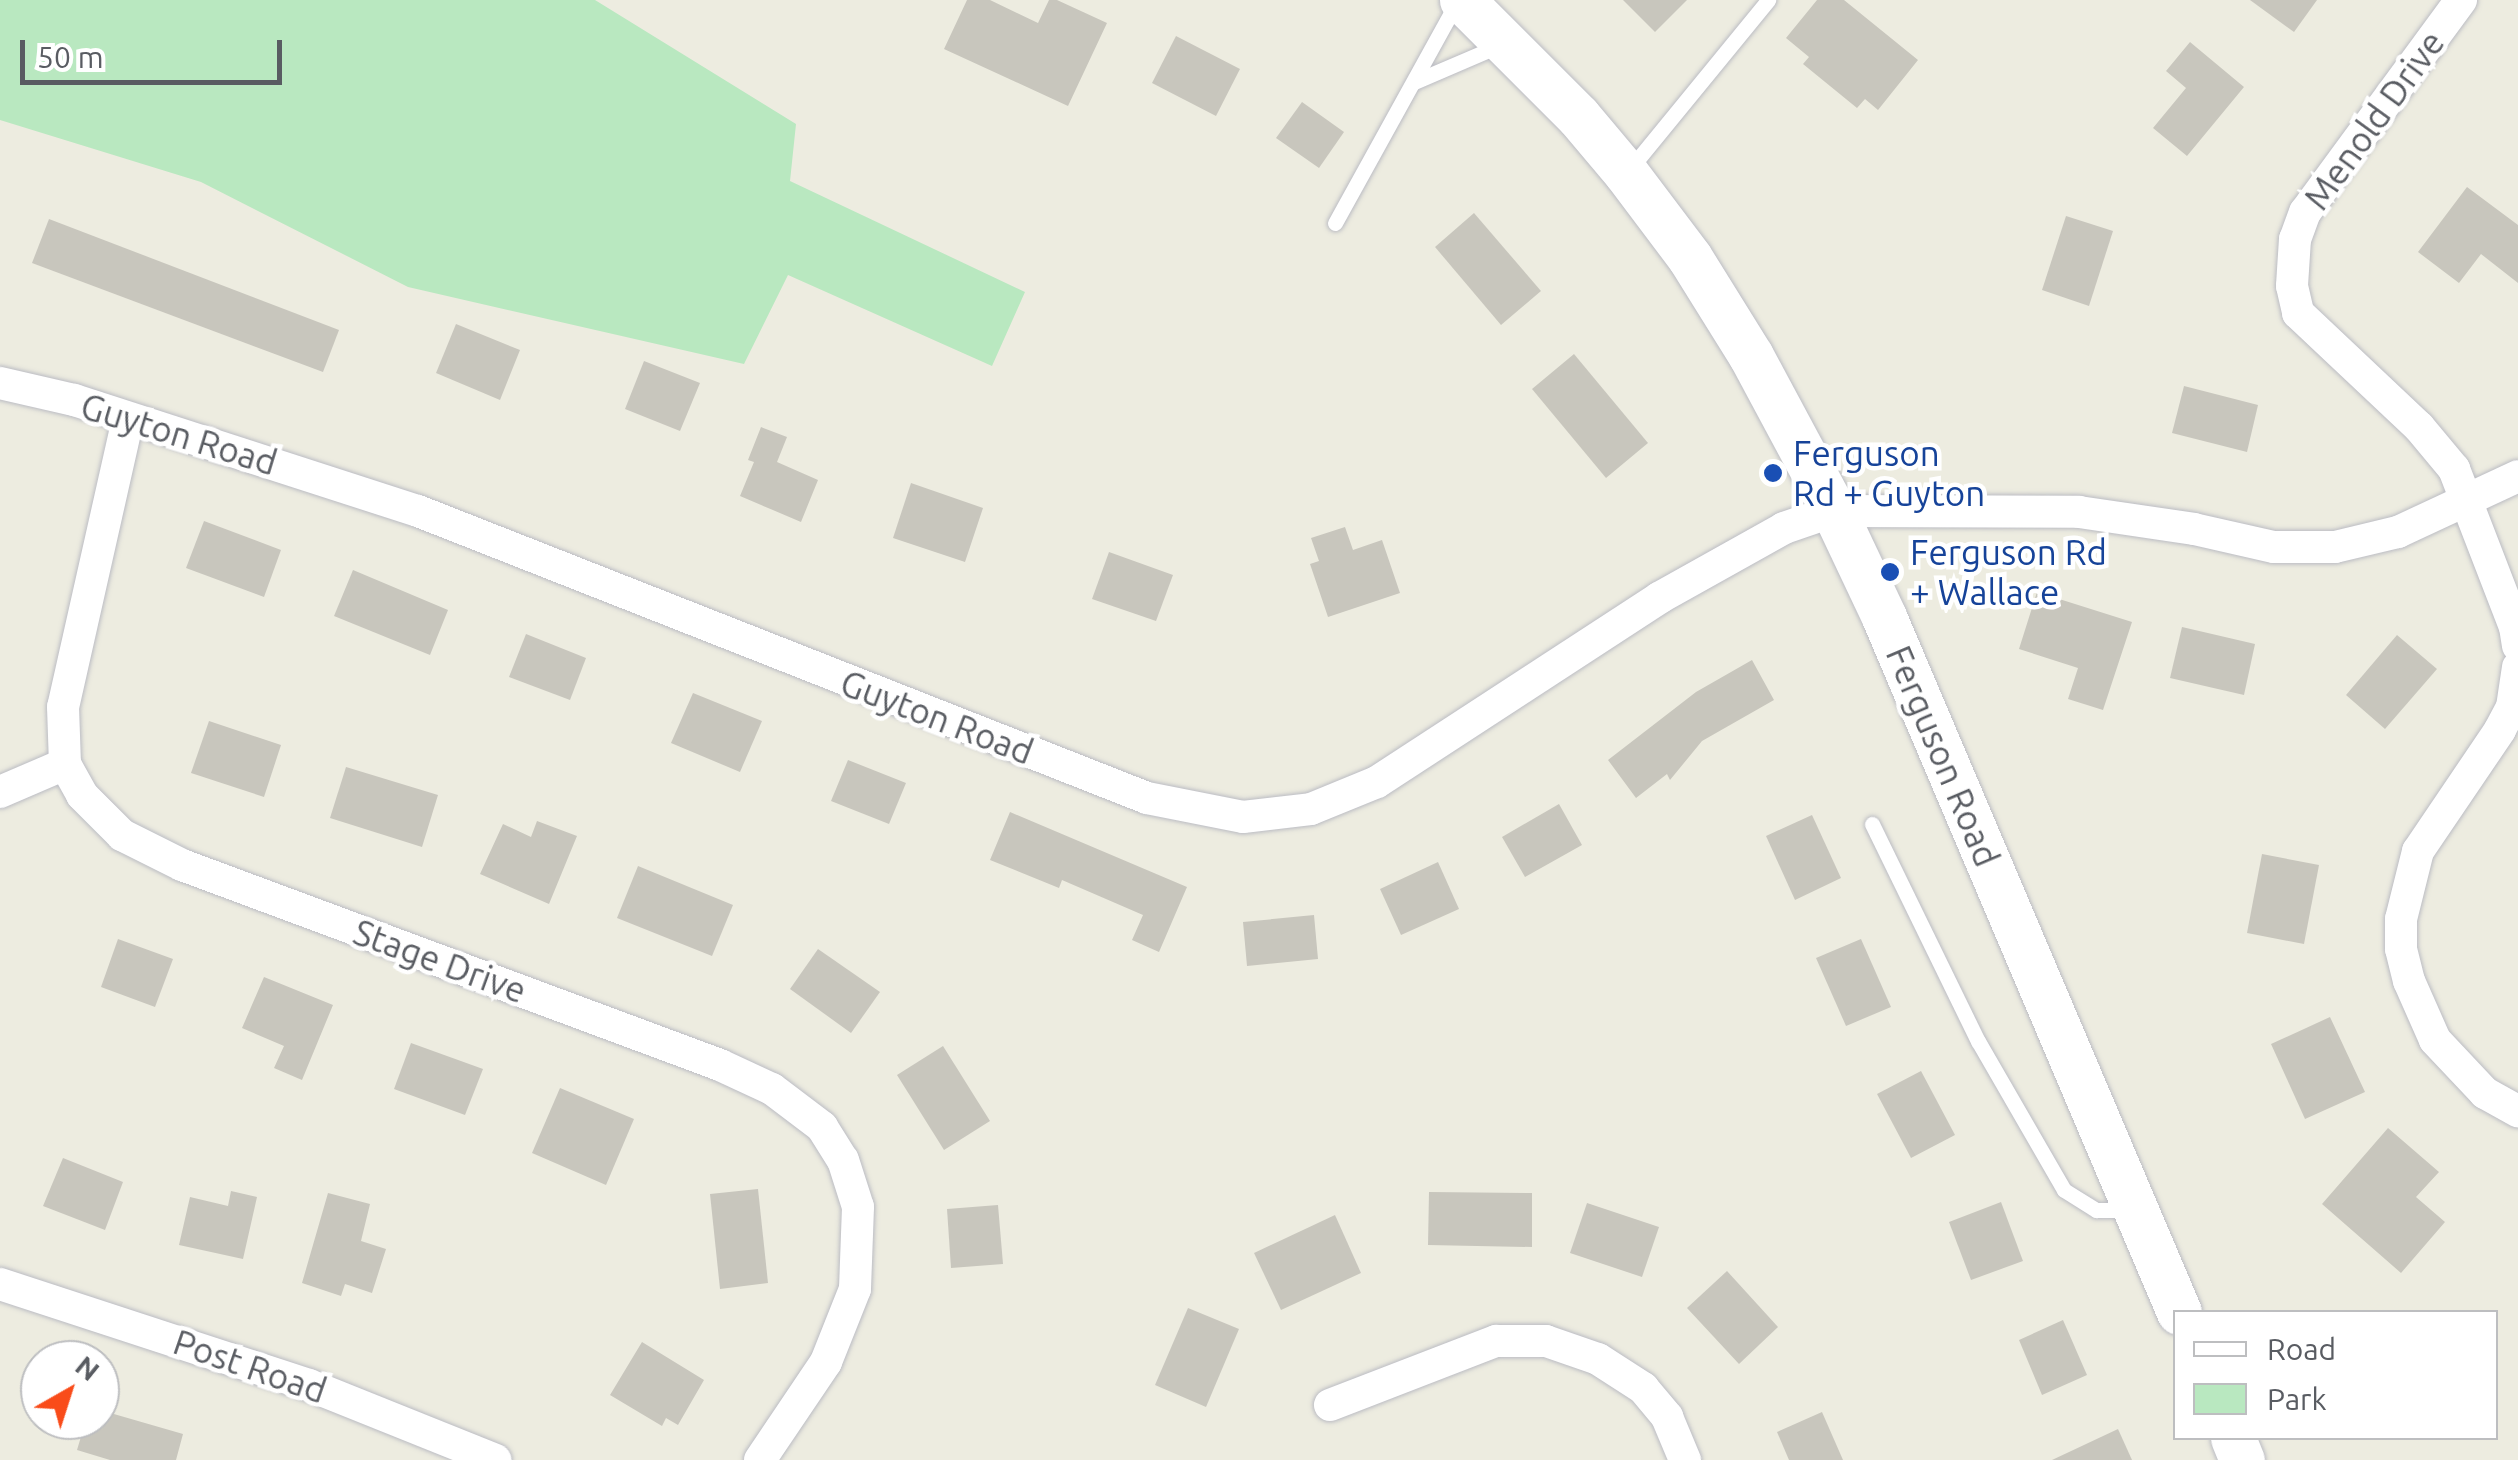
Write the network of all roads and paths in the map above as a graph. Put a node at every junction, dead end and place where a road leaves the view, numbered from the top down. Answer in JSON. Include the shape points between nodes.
{"nodes":[{"id":1,"x":1460,"y":0,"type":"edge"},
{"id":2,"x":1768,"y":0,"type":"edge"},
{"id":3,"x":2461,"y":0,"type":"edge"},
{"id":4,"x":1508,"y":42,"type":"junction"},
{"id":5,"x":1414,"y":82,"type":"junction"},
{"id":6,"x":1626,"y":173,"type":"junction"},
{"id":7,"x":1336,"y":223,"type":"dead end"},
{"id":8,"x":0,"y":384,"type":"edge"},
{"id":9,"x":128,"y":419,"type":"junction"},
{"id":10,"x":2518,"y":476,"type":"edge"},
{"id":11,"x":2466,"y":503,"type":"junction"},
{"id":12,"x":1834,"y":512,"type":"junction"},
{"id":13,"x":2518,"y":646,"type":"edge"},
{"id":14,"x":2518,"y":666,"type":"edge"},
{"id":15,"x":65,"y":764,"type":"junction"},
{"id":16,"x":0,"y":792,"type":"edge"},
{"id":17,"x":1872,"y":824,"type":"dead end"},
{"id":18,"x":2518,"y":1111,"type":"edge"},
{"id":19,"x":2136,"y":1210,"type":"junction"},
{"id":20,"x":0,"y":1284,"type":"edge"},
{"id":21,"x":2178,"y":1310,"type":"edge"},
{"id":22,"x":1330,"y":1405,"type":"dead end"},
{"id":23,"x":496,"y":1460,"type":"edge"},
{"id":24,"x":760,"y":1460,"type":"edge"},
{"id":25,"x":1685,"y":1460,"type":"edge"}],
"edges":[{"from":1,"to":4,"type":"street","name":"Ferguson Road"},
{"from":1,"to":5,"type":"lane"},
{"from":2,"to":6,"type":"lane"},
{"from":3,"to":11,"type":"street","name":"Menold Drive","via":[[2304,212],[2294,239],[2292,286],[2298,313],[2315,332],[2440,449]]},
{"from":4,"to":5,"type":"lane"},
{"from":4,"to":6,"type":"street","name":"Ferguson Road"},
{"from":5,"to":7,"type":"lane"},
{"from":6,"to":12,"type":"street","name":"Ferguson Road","via":[[1751,356]]},
{"from":8,"to":9,"type":"street","name":"Guyton Road"},
{"from":9,"to":12,"type":"street","name":"Guyton Road","via":[[418,511],[1148,798],[1243,818],[1310,809],[1378,782],[1659,598],[1784,528]]},
{"from":9,"to":15,"type":"street","via":[[63,708]]},
{"from":10,"to":11,"type":"street","name":"Guyton Road"},
{"from":11,"to":12,"type":"street","name":"Guyton Road","via":[[2398,532],[2334,547],[2274,547],[2079,512]]},
{"from":11,"to":13,"type":"street","name":"Menold Drive"},
{"from":12,"to":19,"type":"street","name":"Ferguson Road"},
{"from":14,"to":18,"type":"street","via":[[2512,707],[2500,730],[2418,851],[2401,918],[2408,981],[2435,1040],[2484,1092]]},
{"from":15,"to":16,"type":"street"},
{"from":15,"to":24,"type":"street","name":"Stage Drive","via":[[98,814],[142,846],[754,1078],[822,1127],[843,1160],[858,1207],[855,1288],[826,1362]]},
{"from":17,"to":19,"type":"lane","via":[[1978,1040],[2064,1190],[2096,1210]]},
{"from":19,"to":21,"type":"street","name":"Ferguson Road"},
{"from":20,"to":23,"type":"street","name":"Post Road","via":[[341,1397]]},
{"from":22,"to":25,"type":"street","via":[[1480,1346],[1546,1341],[1598,1359],[1643,1388],[1667,1417]]}]}
